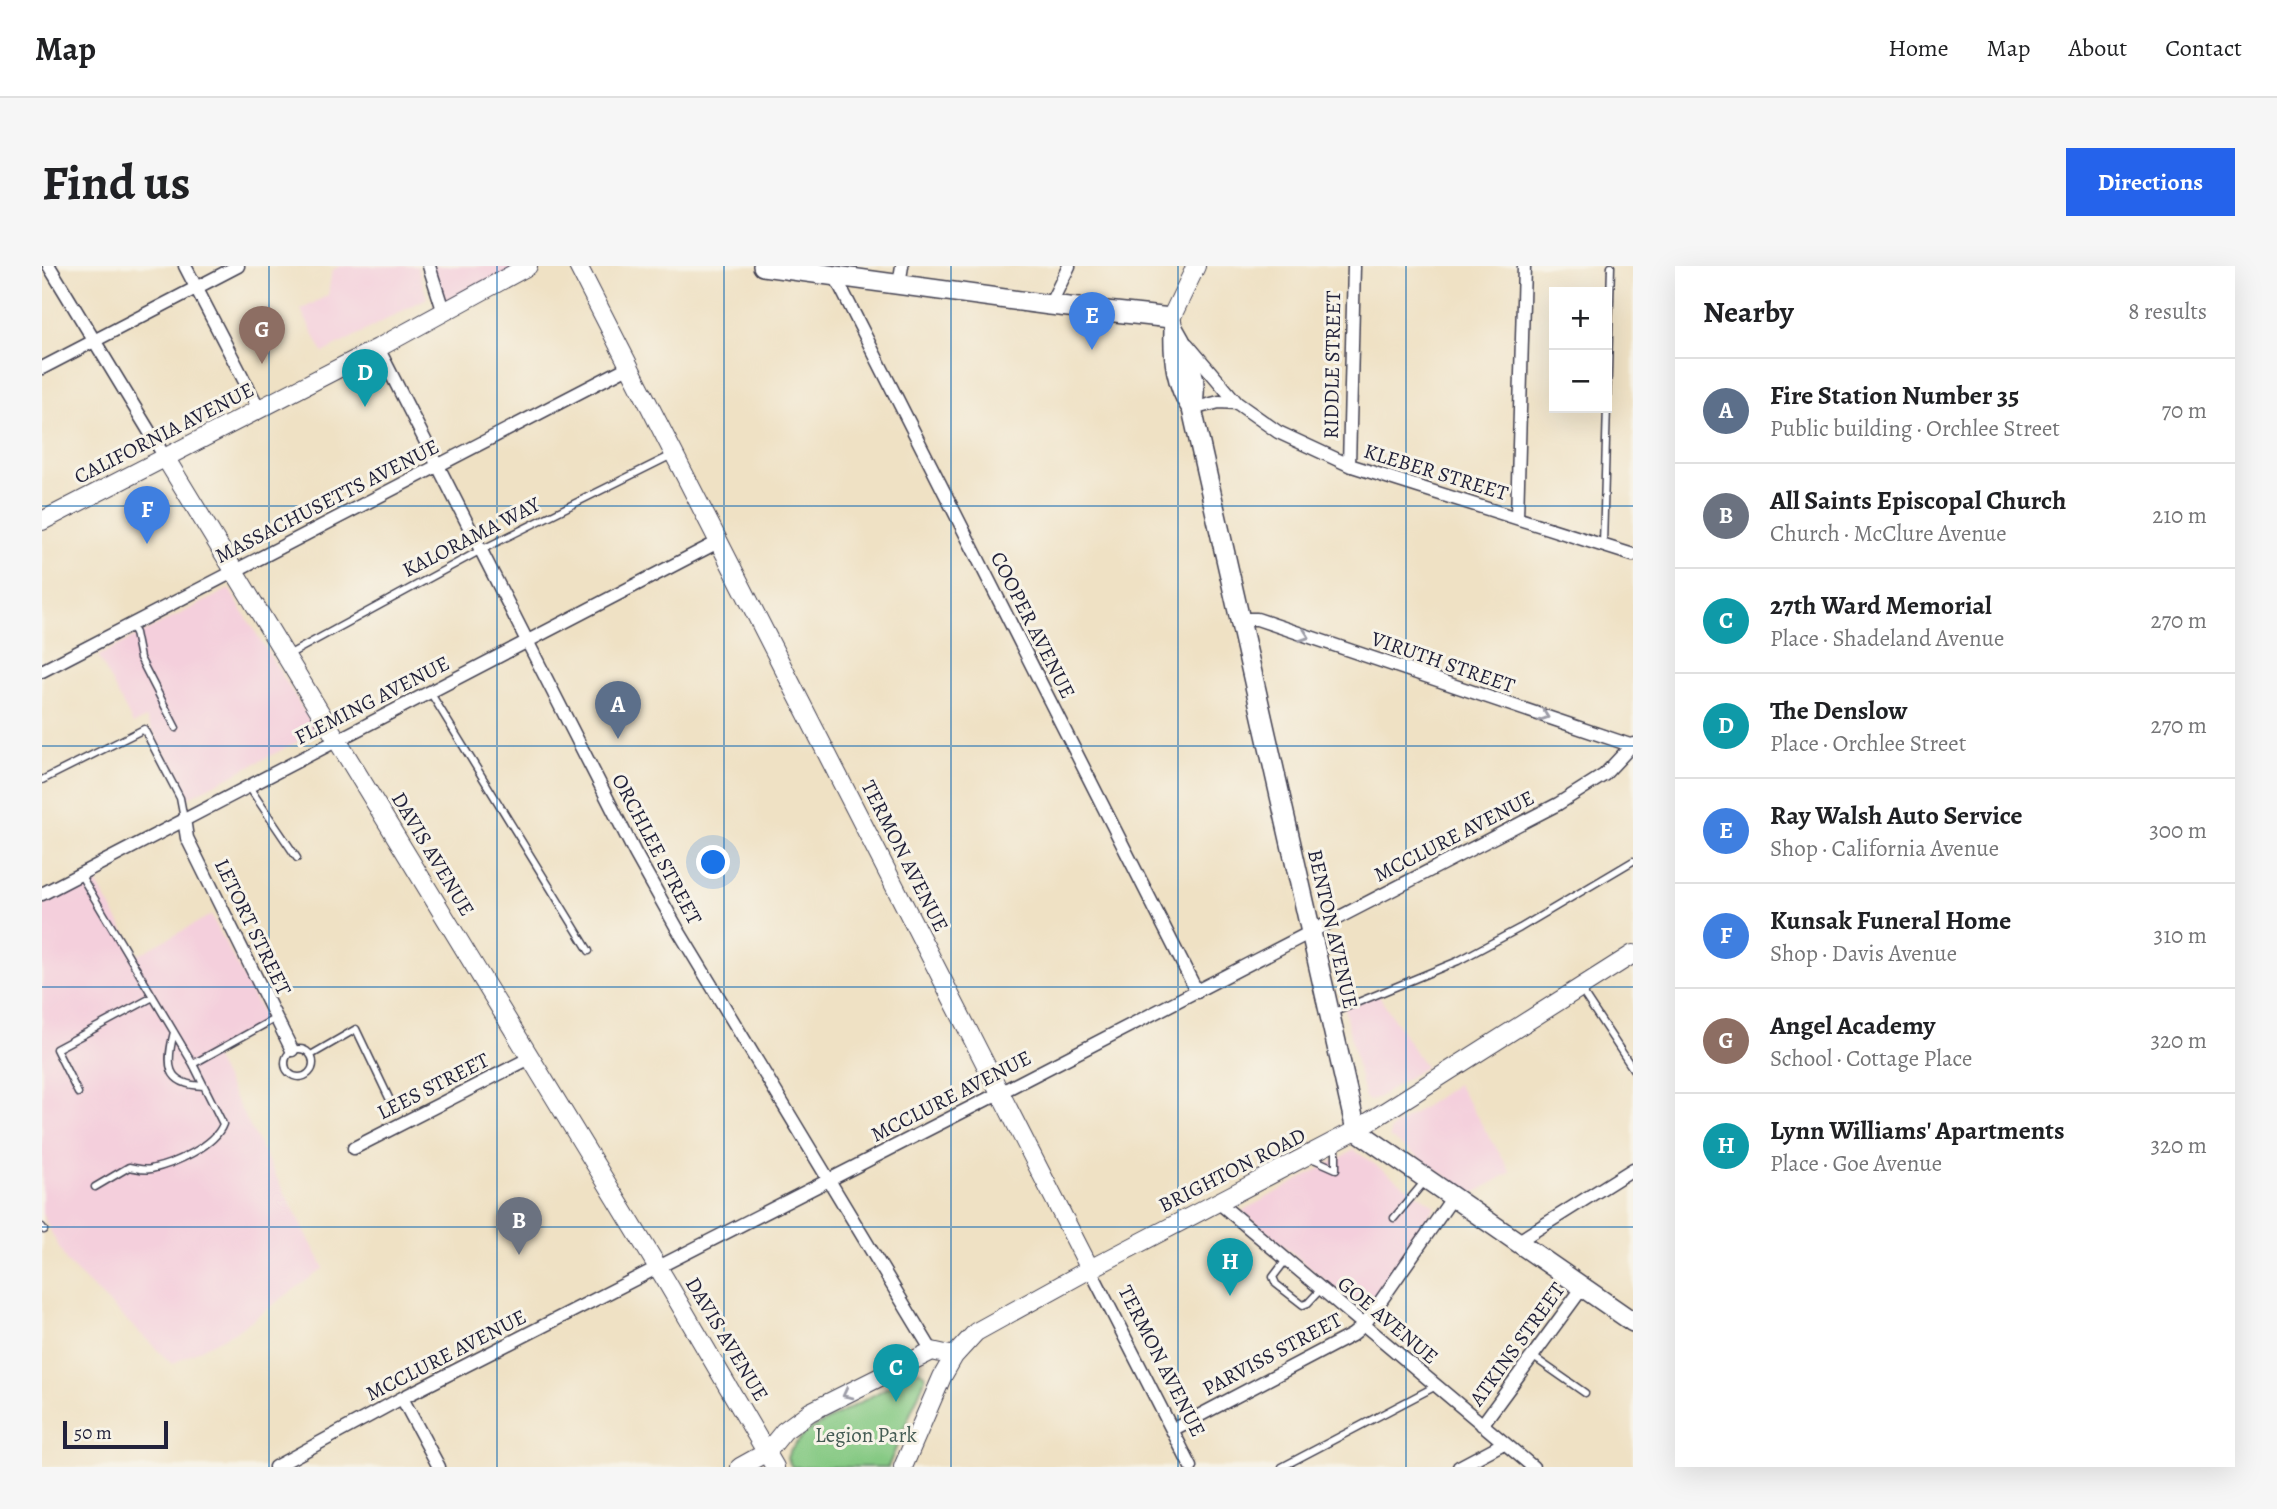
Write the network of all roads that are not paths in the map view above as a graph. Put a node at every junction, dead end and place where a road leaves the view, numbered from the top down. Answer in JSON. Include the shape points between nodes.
{"nodes":[{"id":1,"x":49,"y":266,"type":"edge"},
{"id":2,"x":185,"y":266,"type":"edge"},
{"id":3,"x":238,"y":266,"type":"edge"},
{"id":4,"x":429,"y":266,"type":"edge"},
{"id":5,"x":528,"y":266,"type":"edge"},
{"id":6,"x":579,"y":266,"type":"edge"},
{"id":7,"x":762,"y":266,"type":"edge"},
{"id":8,"x":1069,"y":266,"type":"edge"},
{"id":9,"x":1196,"y":266,"type":"edge"},
{"id":10,"x":1354,"y":266,"type":"edge"},
{"id":11,"x":1524,"y":266,"type":"edge"},
{"id":12,"x":1611,"y":266,"type":"edge"},
{"id":13,"x":900,"y":275,"type":"edge"},
{"id":14,"x":835,"y":276,"type":"junction"},
{"id":15,"x":197,"y":288,"type":"junction"},
{"id":16,"x":1050,"y":305,"type":"junction"},
{"id":17,"x":443,"y":313,"type":"junction"},
{"id":18,"x":1172,"y":324,"type":"junction"},
{"id":19,"x":95,"y":340,"type":"junction"},
{"id":20,"x":378,"y":348,"type":"junction"},
{"id":21,"x":630,"y":366,"type":"junction"},
{"id":22,"x":42,"y":368,"type":"edge"},
{"id":23,"x":1237,"y":403,"type":"junction"},
{"id":24,"x":259,"y":409,"type":"junction"},
{"id":25,"x":1192,"y":409,"type":"junction"},
{"id":26,"x":675,"y":454,"type":"junction"},
{"id":27,"x":166,"y":459,"type":"junction"},
{"id":28,"x":1349,"y":465,"type":"junction"},
{"id":29,"x":438,"y":466,"type":"junction"},
{"id":30,"x":1517,"y":518,"type":"junction"},
{"id":31,"x":42,"y":521,"type":"edge"},
{"id":32,"x":720,"y":541,"type":"junction"},
{"id":33,"x":1602,"y":545,"type":"junction"},
{"id":34,"x":481,"y":550,"type":"junction"},
{"id":35,"x":1633,"y":555,"type":"edge"},
{"id":36,"x":234,"y":572,"type":"junction"},
{"id":37,"x":1240,"y":620,"type":"junction"},
{"id":38,"x":131,"y":626,"type":"junction"},
{"id":39,"x":527,"y":641,"type":"junction"},
{"id":40,"x":286,"y":656,"type":"junction"},
{"id":41,"x":42,"y":671,"type":"edge"},
{"id":42,"x":429,"y":692,"type":"junction"},
{"id":43,"x":176,"y":728,"type":"dead end"},
{"id":44,"x":337,"y":740,"type":"junction"},
{"id":45,"x":1632,"y":745,"type":"edge"},
{"id":46,"x":42,"y":780,"type":"edge"},
{"id":47,"x":247,"y":786,"type":"junction"},
{"id":48,"x":184,"y":819,"type":"junction"},
{"id":49,"x":297,"y":858,"type":"dead end"},
{"id":50,"x":1633,"y":861,"type":"edge"},
{"id":51,"x":80,"y":874,"type":"junction"},
{"id":52,"x":42,"y":894,"type":"edge"},
{"id":53,"x":1311,"y":933,"type":"junction"},
{"id":54,"x":589,"y":951,"type":"dead end"},
{"id":55,"x":1633,"y":954,"type":"edge"},
{"id":56,"x":1580,"y":988,"type":"junction"},
{"id":57,"x":1197,"y":992,"type":"junction"},
{"id":58,"x":153,"y":997,"type":"junction"},
{"id":59,"x":1329,"y":1014,"type":"junction"},
{"id":60,"x":276,"y":1018,"type":"junction"},
{"id":61,"x":174,"y":1032,"type":"junction"},
{"id":62,"x":292,"y":1050,"type":"junction"},
{"id":63,"x":311,"y":1055,"type":"junction"},
{"id":64,"x":530,"y":1058,"type":"junction"},
{"id":65,"x":193,"y":1064,"type":"junction"},
{"id":66,"x":1633,"y":1069,"type":"edge"},
{"id":67,"x":204,"y":1086,"type":"junction"},
{"id":68,"x":78,"y":1093,"type":"dead end"},
{"id":69,"x":1000,"y":1093,"type":"junction"},
{"id":70,"x":389,"y":1098,"type":"dead end"},
{"id":71,"x":1356,"y":1130,"type":"junction"},
{"id":72,"x":1336,"y":1141,"type":"junction"},
{"id":73,"x":354,"y":1148,"type":"dead end"},
{"id":74,"x":1307,"y":1156,"type":"junction"},
{"id":75,"x":1633,"y":1169,"type":"edge"},
{"id":76,"x":1427,"y":1179,"type":"junction"},
{"id":77,"x":829,"y":1181,"type":"junction"},
{"id":78,"x":95,"y":1187,"type":"dead end"},
{"id":79,"x":1453,"y":1198,"type":"junction"},
{"id":80,"x":1218,"y":1202,"type":"junction"},
{"id":81,"x":1394,"y":1217,"type":"dead end"},
{"id":82,"x":1517,"y":1241,"type":"junction"},
{"id":83,"x":1286,"y":1260,"type":"junction"},
{"id":84,"x":658,"y":1268,"type":"junction"},
{"id":85,"x":1090,"y":1269,"type":"junction"},
{"id":86,"x":1583,"y":1287,"type":"junction"},
{"id":87,"x":1321,"y":1289,"type":"junction"},
{"id":88,"x":1633,"y":1322,"type":"edge"},
{"id":89,"x":1364,"y":1325,"type":"junction"},
{"id":90,"x":932,"y":1351,"type":"junction"},
{"id":91,"x":954,"y":1356,"type":"junction"},
{"id":92,"x":1532,"y":1356,"type":"junction"},
{"id":93,"x":1436,"y":1386,"type":"junction"},
{"id":94,"x":1585,"y":1393,"type":"dead end"},
{"id":95,"x":402,"y":1398,"type":"junction"},
{"id":96,"x":1482,"y":1424,"type":"junction"},
{"id":97,"x":1172,"y":1430,"type":"junction"},
{"id":98,"x":1504,"y":1443,"type":"junction"},
{"id":99,"x":771,"y":1460,"type":"edge"},
{"id":100,"x":909,"y":1465,"type":"edge"},
{"id":101,"x":275,"y":1467,"type":"edge"},
{"id":102,"x":439,"y":1467,"type":"edge"},
{"id":103,"x":740,"y":1467,"type":"edge"},
{"id":104,"x":1191,"y":1467,"type":"edge"},
{"id":105,"x":1282,"y":1467,"type":"edge"},
{"id":106,"x":1459,"y":1467,"type":"edge"},
{"id":107,"x":1533,"y":1467,"type":"edge"}],
"edges":[{"from":1,"to":19,"type":"street","name":"DAVIS AVENUE"},
{"from":2,"to":15,"type":"street"},
{"from":3,"to":15,"type":"street"},
{"from":4,"to":17,"type":"street"},
{"from":5,"to":17,"type":"street","name":"CALIFORNIA AVENUE"},
{"from":6,"to":21,"type":"street","name":"TERMON AVENUE"},
{"from":7,"to":14,"type":"main road"},
{"from":8,"to":16,"type":"street"},
{"from":9,"to":18,"type":"street"},
{"from":10,"to":28,"type":"street","name":"RIDDLE STREET"},
{"from":11,"to":30,"type":"street"},
{"from":12,"to":33,"type":"lane"},
{"from":13,"to":14,"type":"main road"},
{"from":13,"to":16,"type":"main road"},
{"from":14,"to":57,"type":"street","name":"COOPER AVENUE"},
{"from":15,"to":19,"type":"street"},
{"from":15,"to":24,"type":"street"},
{"from":16,"to":18,"type":"main road"},
{"from":17,"to":20,"type":"street","name":"CALIFORNIA AVENUE"},
{"from":18,"to":23,"type":"street","name":"KLEBER STREET"},
{"from":18,"to":25,"type":"main road","name":"BENTON AVENUE","via":[[1182,394]]},
{"from":19,"to":22,"type":"street"},
{"from":19,"to":27,"type":"street","name":"DAVIS AVENUE"},
{"from":20,"to":24,"type":"street","name":"CALIFORNIA AVENUE"},
{"from":20,"to":29,"type":"street","name":"ORCHLEE STREET"},
{"from":21,"to":26,"type":"street","name":"TERMON AVENUE"},
{"from":21,"to":29,"type":"street","name":"MASSACHUSETTS AVENUE"},
{"from":23,"to":25,"type":"street"},
{"from":23,"to":28,"type":"street","name":"KLEBER STREET","via":[[1278,432]]},
{"from":24,"to":27,"type":"street","name":"CALIFORNIA AVENUE"},
{"from":25,"to":37,"type":"main road","name":"BENTON AVENUE"},
{"from":26,"to":32,"type":"street","name":"TERMON AVENUE"},
{"from":26,"to":34,"type":"lane","name":"KALORAMA WAY"},
{"from":27,"to":31,"type":"street","name":"CALIFORNIA AVENUE"},
{"from":27,"to":36,"type":"street","name":"DAVIS AVENUE"},
{"from":28,"to":30,"type":"street","name":"KLEBER STREET"},
{"from":29,"to":34,"type":"street","name":"ORCHLEE STREET"},
{"from":29,"to":36,"type":"street","name":"MASSACHUSETTS AVENUE"},
{"from":30,"to":33,"type":"street","name":"KLEBER STREET"},
{"from":32,"to":39,"type":"street","name":"FLEMING AVENUE"},
{"from":32,"to":69,"type":"street","name":"TERMON AVENUE"},
{"from":33,"to":35,"type":"street","name":"KLEBER STREET"},
{"from":34,"to":39,"type":"street","name":"ORCHLEE STREET"},
{"from":34,"to":40,"type":"lane","name":"KALORAMA WAY"},
{"from":36,"to":38,"type":"street","name":"MASSACHUSETTS AVENUE"},
{"from":36,"to":40,"type":"street","name":"DAVIS AVENUE"},
{"from":37,"to":45,"type":"street","name":"VIRUTH STREET","one_way":true,"via":[[1257,620]]},
{"from":37,"to":53,"type":"main road","name":"BENTON AVENUE"},
{"from":38,"to":41,"type":"street","name":"MASSACHUSETTS AVENUE"},
{"from":38,"to":43,"type":"lane","via":[[139,658]]},
{"from":39,"to":42,"type":"street","name":"FLEMING AVENUE"},
{"from":39,"to":77,"type":"street","name":"ORCHLEE STREET","via":[[678,930]]},
{"from":40,"to":44,"type":"street","name":"DAVIS AVENUE"},
{"from":42,"to":44,"type":"street","name":"FLEMING AVENUE"},
{"from":42,"to":54,"type":"lane"},
{"from":44,"to":47,"type":"street","name":"FLEMING AVENUE"},
{"from":44,"to":64,"type":"street","name":"DAVIS AVENUE"},
{"from":45,"to":53,"type":"street","name":"MCCLURE AVENUE","via":[[1604,775],[1558,804]]},
{"from":46,"to":48,"type":"lane","via":[[144,729],[180,798]]},
{"from":47,"to":48,"type":"street","name":"FLEMING AVENUE"},
{"from":47,"to":49,"type":"lane"},
{"from":48,"to":51,"type":"street","name":"FLEMING AVENUE"},
{"from":48,"to":60,"type":"street","name":"LETORT STREET","via":[[187,838]]},
{"from":50,"to":59,"type":"lane","via":[[1458,961]]},
{"from":51,"to":52,"type":"street","name":"FLEMING AVENUE"},
{"from":51,"to":58,"type":"lane"},
{"from":53,"to":57,"type":"street","name":"MCCLURE AVENUE"},
{"from":53,"to":59,"type":"main road","name":"BENTON AVENUE"},
{"from":55,"to":56,"type":"street","name":"BRIGHTON ROAD"},
{"from":56,"to":66,"type":"lane"},
{"from":56,"to":71,"type":"street","name":"BRIGHTON ROAD"},
{"from":57,"to":69,"type":"street","name":"MCCLURE AVENUE"},
{"from":58,"to":61,"type":"lane"},
{"from":58,"to":68,"type":"lane","via":[[56,1049]]},
{"from":59,"to":71,"type":"main road","name":"BENTON AVENUE"},
{"from":60,"to":62,"type":"street","name":"LETORT STREET"},
{"from":60,"to":65,"type":"lane"},
{"from":61,"to":65,"type":"lane"},
{"from":61,"to":67,"type":"lane","via":[[170,1069],[189,1086]]},
{"from":62,"to":63,"type":"lane","via":[[303,1049]]},
{"from":62,"to":63,"type":"lane","via":[[284,1063],[297,1077],[310,1072]]},
{"from":63,"to":70,"type":"lane","via":[[356,1029]]},
{"from":64,"to":73,"type":"street","name":"LEES STREET"},
{"from":64,"to":84,"type":"street","name":"DAVIS AVENUE"},
{"from":65,"to":67,"type":"lane"},
{"from":67,"to":78,"type":"lane","via":[[223,1124],[205,1147],[149,1171],[130,1167]]},
{"from":69,"to":77,"type":"street","name":"MCCLURE AVENUE"},
{"from":69,"to":85,"type":"street","name":"TERMON AVENUE"},
{"from":71,"to":72,"type":"street","name":"BRIGHTON ROAD"},
{"from":71,"to":76,"type":"main road"},
{"from":72,"to":74,"type":"street","name":"BRIGHTON ROAD"},
{"from":72,"to":74,"type":"lane","via":[[1336,1169]]},
{"from":74,"to":80,"type":"street","name":"BRIGHTON ROAD"},
{"from":75,"to":82,"type":"street"},
{"from":76,"to":79,"type":"main road"},
{"from":76,"to":81,"type":"lane"},
{"from":77,"to":84,"type":"street","name":"MCCLURE AVENUE"},
{"from":77,"to":90,"type":"street","name":"ORCHLEE STREET"},
{"from":79,"to":82,"type":"main road"},
{"from":79,"to":89,"type":"street","name":"PARVISS STREET"},
{"from":80,"to":83,"type":"street","name":"GOE AVENUE"},
{"from":80,"to":85,"type":"street","name":"BRIGHTON ROAD"},
{"from":82,"to":86,"type":"main road"},
{"from":83,"to":87,"type":"street","name":"GOE AVENUE"},
{"from":83,"to":87,"type":"lane","via":[[1273,1277],[1276,1283],[1303,1305]]},
{"from":84,"to":95,"type":"street","name":"MCCLURE AVENUE"},
{"from":84,"to":99,"type":"street","name":"DAVIS AVENUE"},
{"from":85,"to":91,"type":"street","name":"BRIGHTON ROAD","via":[[993,1320]]},
{"from":85,"to":97,"type":"street","name":"TERMON AVENUE"},
{"from":86,"to":88,"type":"main road"},
{"from":86,"to":92,"type":"street","name":"ATKINS STREET"},
{"from":87,"to":89,"type":"street","name":"GOE AVENUE"},
{"from":89,"to":93,"type":"street","name":"GOE AVENUE"},
{"from":89,"to":97,"type":"street","name":"PARVISS STREET"},
{"from":90,"to":91,"type":"street"},
{"from":90,"to":99,"type":"street","one_way":true,"via":[[810,1412],[784,1431]]},
{"from":91,"to":100,"type":"street","name":"BRIGHTON ROAD"},
{"from":92,"to":94,"type":"lane"},
{"from":92,"to":96,"type":"street","name":"ATKINS STREET"},
{"from":93,"to":96,"type":"street","name":"GOE AVENUE"},
{"from":93,"to":105,"type":"lane"},
{"from":95,"to":101,"type":"street","name":"MCCLURE AVENUE"},
{"from":95,"to":102,"type":"street"},
{"from":96,"to":98,"type":"street","name":"GOE AVENUE"},
{"from":97,"to":104,"type":"street","name":"TERMON AVENUE"},
{"from":98,"to":106,"type":"street"},
{"from":98,"to":107,"type":"street","name":"GOE AVENUE"},
{"from":99,"to":103,"type":"street"}]}
